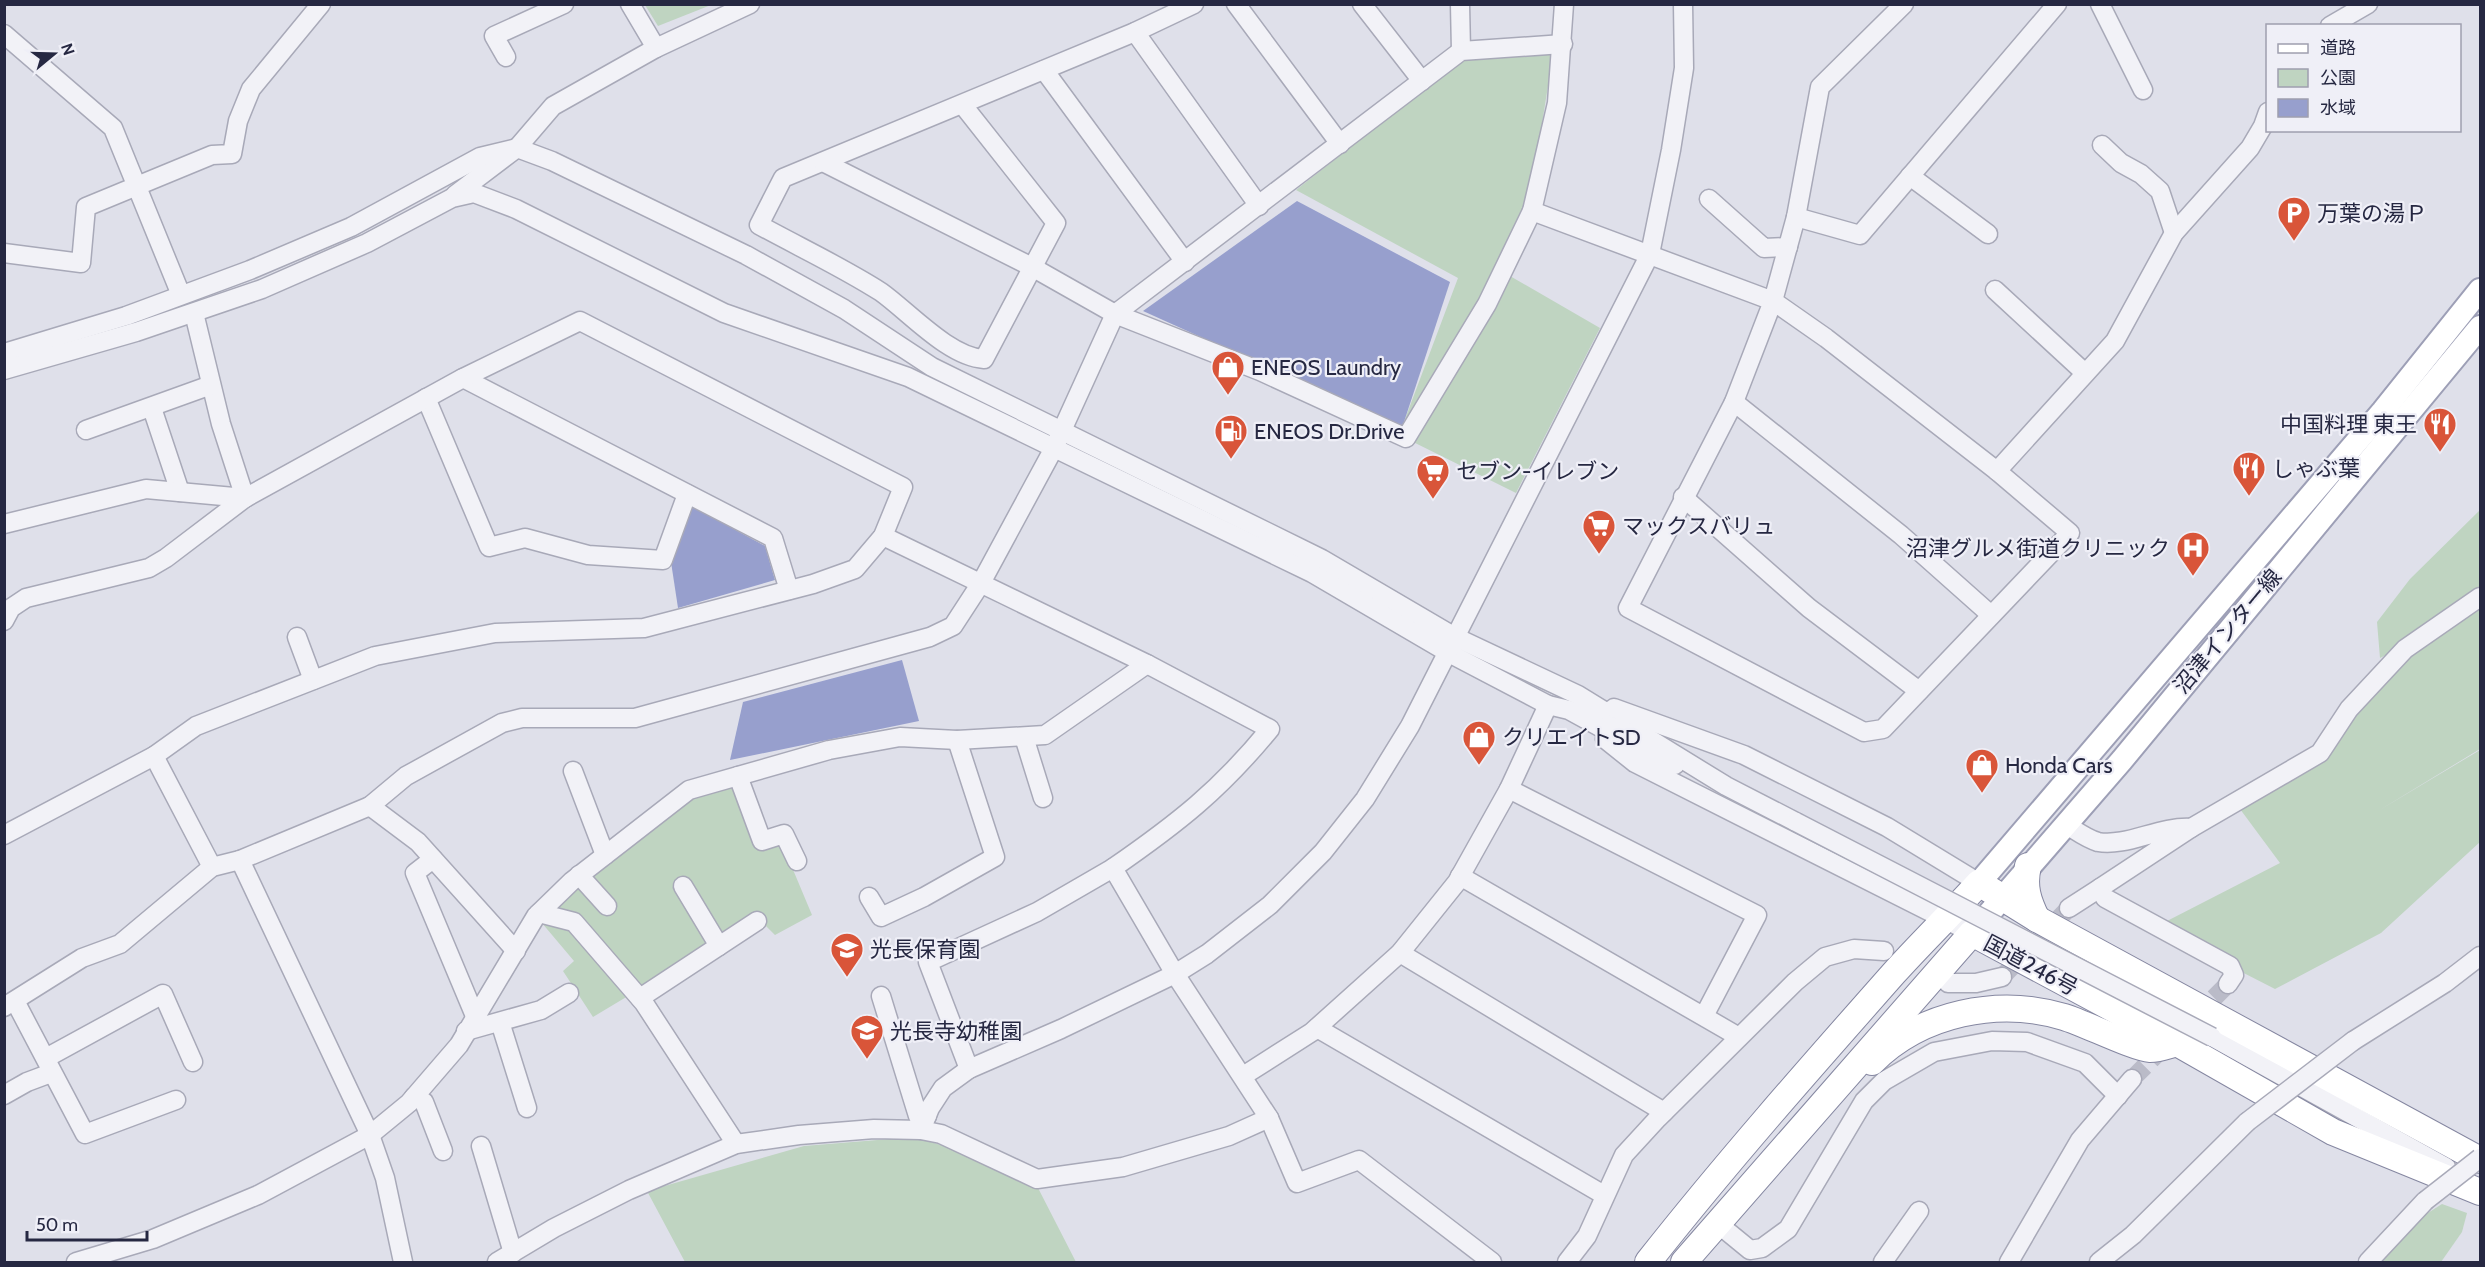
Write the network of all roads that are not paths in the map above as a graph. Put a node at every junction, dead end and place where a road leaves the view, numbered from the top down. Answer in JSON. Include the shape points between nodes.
{"nodes":[{"id":1,"x":321,"y":4,"type":"edge"},
{"id":2,"x":564,"y":4,"type":"edge"},
{"id":3,"x":630,"y":4,"type":"edge"},
{"id":4,"x":750,"y":4,"type":"edge"},
{"id":5,"x":1194,"y":4,"type":"edge"},
{"id":6,"x":1236,"y":4,"type":"edge"},
{"id":7,"x":1362,"y":4,"type":"edge"},
{"id":8,"x":1460,"y":4,"type":"edge"},
{"id":9,"x":1564,"y":4,"type":"edge"},
{"id":10,"x":1683,"y":4,"type":"edge"},
{"id":11,"x":1904,"y":4,"type":"edge"},
{"id":12,"x":2057,"y":4,"type":"edge"},
{"id":13,"x":2100,"y":4,"type":"edge"},
{"id":14,"x":2368,"y":4,"type":"edge"},
{"id":15,"x":2333,"y":24,"type":"edge"},
{"id":16,"x":1135,"y":32,"type":"junction"},
{"id":17,"x":4,"y":33,"type":"edge"},
{"id":18,"x":1563,"y":44,"type":"junction"},
{"id":19,"x":656,"y":48,"type":"junction"},
{"id":20,"x":1461,"y":51,"type":"junction"},
{"id":21,"x":507,"y":57,"type":"dead end"},
{"id":22,"x":1044,"y":70,"type":"junction"},
{"id":23,"x":1422,"y":81,"type":"junction"},
{"id":24,"x":2143,"y":90,"type":"dead end"},
{"id":25,"x":962,"y":104,"type":"junction"},
{"id":26,"x":2266,"y":118,"type":"edge"},
{"id":27,"x":1341,"y":144,"type":"junction"},
{"id":28,"x":2102,"y":146,"type":"dead end"},
{"id":29,"x":517,"y":148,"type":"junction"},
{"id":30,"x":823,"y":162,"type":"junction"},
{"id":31,"x":1910,"y":176,"type":"junction"},
{"id":32,"x":137,"y":184,"type":"junction"},
{"id":33,"x":452,"y":198,"type":"junction"},
{"id":34,"x":1709,"y":199,"type":"dead end"},
{"id":35,"x":1259,"y":206,"type":"junction"},
{"id":36,"x":1532,"y":211,"type":"junction"},
{"id":37,"x":1796,"y":217,"type":"junction"},
{"id":38,"x":2174,"y":233,"type":"junction"},
{"id":39,"x":1988,"y":234,"type":"dead end"},
{"id":40,"x":1788,"y":247,"type":"junction"},
{"id":41,"x":4,"y":253,"type":"edge"},
{"id":42,"x":1650,"y":254,"type":"junction"},
{"id":43,"x":1185,"y":262,"type":"junction"},
{"id":44,"x":1032,"y":267,"type":"junction"},
{"id":45,"x":1995,"y":290,"type":"dead end"},
{"id":46,"x":2481,"y":290,"type":"edge"},
{"id":47,"x":181,"y":295,"type":"junction"},
{"id":48,"x":1773,"y":301,"type":"junction"},
{"id":49,"x":194,"y":313,"type":"junction"},
{"id":50,"x":1115,"y":314,"type":"junction"},
{"id":51,"x":2481,"y":327,"type":"edge"},
{"id":52,"x":4,"y":353,"type":"edge"},
{"id":53,"x":4,"y":370,"type":"edge"},
{"id":54,"x":2085,"y":373,"type":"junction"},
{"id":55,"x":463,"y":378,"type":"junction"},
{"id":56,"x":211,"y":385,"type":"junction"},
{"id":57,"x":426,"y":398,"type":"junction"},
{"id":58,"x":1734,"y":402,"type":"junction"},
{"id":59,"x":152,"y":408,"type":"junction"},
{"id":60,"x":86,"y":430,"type":"dead end"},
{"id":61,"x":1057,"y":439,"type":"junction"},
{"id":62,"x":1996,"y":471,"type":"junction"},
{"id":63,"x":180,"y":492,"type":"junction"},
{"id":64,"x":687,"y":494,"type":"junction"},
{"id":65,"x":1683,"y":497,"type":"junction"},
{"id":66,"x":245,"y":498,"type":"junction"},
{"id":67,"x":4,"y":524,"type":"edge"},
{"id":68,"x":883,"y":536,"type":"junction"},
{"id":69,"x":981,"y":583,"type":"junction"},
{"id":70,"x":789,"y":590,"type":"junction"},
{"id":71,"x":2481,"y":597,"type":"edge"},
{"id":72,"x":7,"y":610,"type":"edge"},
{"id":73,"x":1991,"y":615,"type":"junction"},
{"id":74,"x":297,"y":637,"type":"dead end"},
{"id":75,"x":1451,"y":644,"type":"junction"},
{"id":76,"x":1147,"y":664,"type":"junction"},
{"id":77,"x":313,"y":680,"type":"junction"},
{"id":78,"x":1919,"y":691,"type":"junction"},
{"id":79,"x":1574,"y":702,"type":"junction"},
{"id":80,"x":1548,"y":705,"type":"junction"},
{"id":81,"x":1024,"y":737,"type":"junction"},
{"id":82,"x":957,"y":740,"type":"junction"},
{"id":83,"x":154,"y":756,"type":"junction"},
{"id":84,"x":573,"y":771,"type":"dead end"},
{"id":85,"x":738,"y":776,"type":"junction"},
{"id":86,"x":1509,"y":789,"type":"junction"},
{"id":87,"x":1043,"y":798,"type":"dead end"},
{"id":88,"x":370,"y":806,"type":"junction"},
{"id":89,"x":2065,"y":824,"type":"junction"},
{"id":90,"x":2191,"y":828,"type":"junction"},
{"id":91,"x":4,"y":835,"type":"edge"},
{"id":92,"x":605,"y":855,"type":"junction"},
{"id":93,"x":433,"y":859,"type":"junction"},
{"id":94,"x":240,"y":860,"type":"junction"},
{"id":95,"x":797,"y":861,"type":"dead end"},
{"id":96,"x":2028,"y":866,"type":"junction"},
{"id":97,"x":212,"y":867,"type":"junction"},
{"id":98,"x":1113,"y":867,"type":"junction"},
{"id":99,"x":579,"y":875,"type":"junction"},
{"id":100,"x":1460,"y":876,"type":"junction"},
{"id":101,"x":1979,"y":883,"type":"junction"},
{"id":102,"x":683,"y":886,"type":"dead end"},
{"id":103,"x":2100,"y":888,"type":"junction"},
{"id":104,"x":2001,"y":896,"type":"junction"},
{"id":105,"x":869,"y":897,"type":"dead end"},
{"id":106,"x":607,"y":906,"type":"dead end"},
{"id":107,"x":2069,"y":908,"type":"tunnel mouth"},
{"id":108,"x":539,"y":913,"type":"junction"},
{"id":109,"x":1947,"y":919,"type":"junction"},
{"id":110,"x":2037,"y":919,"type":"junction"},
{"id":111,"x":757,"y":921,"type":"dead end"},
{"id":112,"x":1972,"y":933,"type":"junction"},
{"id":113,"x":719,"y":946,"type":"junction"},
{"id":114,"x":516,"y":951,"type":"junction"},
{"id":115,"x":1884,"y":951,"type":"dead end"},
{"id":116,"x":1400,"y":953,"type":"junction"},
{"id":117,"x":2481,"y":956,"type":"edge"},
{"id":118,"x":1175,"y":974,"type":"junction"},
{"id":119,"x":2002,"y":977,"type":"tunnel mouth"},
{"id":120,"x":1948,"y":983,"type":"dead end"},
{"id":121,"x":2228,"y":984,"type":"dead end"},
{"id":122,"x":569,"y":993,"type":"dead end"},
{"id":123,"x":881,"y":996,"type":"dead end"},
{"id":124,"x":639,"y":998,"type":"junction"},
{"id":125,"x":10,"y":1004,"type":"edge"},
{"id":126,"x":1704,"y":1016,"type":"junction"},
{"id":127,"x":500,"y":1022,"type":"junction"},
{"id":128,"x":471,"y":1024,"type":"junction"},
{"id":129,"x":1317,"y":1028,"type":"junction"},
{"id":130,"x":1739,"y":1037,"type":"junction"},
{"id":131,"x":2178,"y":1043,"type":"junction"},
{"id":132,"x":193,"y":1062,"type":"dead end"},
{"id":133,"x":2255,"y":1062,"type":"junction"},
{"id":134,"x":49,"y":1065,"type":"junction"},
{"id":135,"x":969,"y":1069,"type":"junction"},
{"id":136,"x":1244,"y":1076,"type":"junction"},
{"id":137,"x":2132,"y":1079,"type":"tunnel mouth"},
{"id":138,"x":4,"y":1095,"type":"edge"},
{"id":139,"x":414,"y":1096,"type":"junction"},
{"id":140,"x":2118,"y":1096,"type":"junction"},
{"id":141,"x":176,"y":1100,"type":"dead end"},
{"id":142,"x":527,"y":1108,"type":"dead end"},
{"id":143,"x":1664,"y":1112,"type":"junction"},
{"id":144,"x":1269,"y":1118,"type":"junction"},
{"id":145,"x":924,"y":1123,"type":"junction"},
{"id":146,"x":370,"y":1135,"type":"junction"},
{"id":147,"x":736,"y":1144,"type":"junction"},
{"id":148,"x":481,"y":1146,"type":"dead end"},
{"id":149,"x":443,"y":1151,"type":"dead end"},
{"id":150,"x":2481,"y":1160,"type":"edge"},
{"id":151,"x":1757,"y":1177,"type":"junction"},
{"id":152,"x":2481,"y":1190,"type":"edge"},
{"id":153,"x":1604,"y":1195,"type":"junction"},
{"id":154,"x":1919,"y":1211,"type":"dead end"},
{"id":155,"x":1717,"y":1223,"type":"junction"},
{"id":156,"x":513,"y":1253,"type":"junction"},
{"id":157,"x":1748,"y":1256,"type":"edge"},
{"id":158,"x":76,"y":1263,"type":"edge"},
{"id":159,"x":403,"y":1263,"type":"edge"},
{"id":160,"x":497,"y":1263,"type":"edge"},
{"id":161,"x":1492,"y":1263,"type":"edge"},
{"id":162,"x":1567,"y":1263,"type":"edge"},
{"id":163,"x":1648,"y":1263,"type":"edge"},
{"id":164,"x":1684,"y":1263,"type":"edge"},
{"id":165,"x":1884,"y":1263,"type":"edge"},
{"id":166,"x":2009,"y":1263,"type":"edge"},
{"id":167,"x":2098,"y":1263,"type":"edge"},
{"id":168,"x":2368,"y":1263,"type":"edge"}],
"edges":[{"from":1,"to":32,"type":"street","via":[[251,89],[238,121],[232,154],[212,155]]},
{"from":2,"to":21,"type":"street","via":[[494,36]]},
{"from":3,"to":19,"type":"street"},
{"from":4,"to":19,"type":"street"},
{"from":5,"to":16,"type":"street"},
{"from":6,"to":27,"type":"street"},
{"from":7,"to":23,"type":"street"},
{"from":8,"to":20,"type":"street"},
{"from":9,"to":18,"type":"street"},
{"from":10,"to":42,"type":"street","via":[[1684,68]]},
{"from":11,"to":37,"type":"street","via":[[1820,87]]},
{"from":12,"to":31,"type":"street"},
{"from":13,"to":24,"type":"street"},
{"from":14,"to":15,"type":"street"},
{"from":16,"to":22,"type":"street"},
{"from":16,"to":35,"type":"street"},
{"from":17,"to":32,"type":"street","via":[[113,128]]},
{"from":18,"to":20,"type":"street"},
{"from":18,"to":36,"type":"street","via":[[1557,103]]},
{"from":19,"to":29,"type":"street","via":[[553,106]]},
{"from":20,"to":23,"type":"street"},
{"from":22,"to":25,"type":"street"},
{"from":22,"to":43,"type":"street"},
{"from":23,"to":27,"type":"street"},
{"from":25,"to":30,"type":"street"},
{"from":25,"to":44,"type":"street","via":[[1056,223]]},
{"from":26,"to":38,"type":"street","via":[[2250,148]]},
{"from":27,"to":35,"type":"street"},
{"from":28,"to":38,"type":"street","via":[[2160,191]]},
{"from":29,"to":33,"type":"street"},
{"from":29,"to":47,"type":"street","via":[[480,157],[351,228]]},
{"from":29,"to":61,"type":"street","via":[[552,161],[746,255],[844,309],[932,367]]},
{"from":30,"to":44,"type":"street"},
{"from":30,"to":44,"type":"street","via":[[783,178],[759,225],[880,292],[945,343],[975,359],[984,359]]},
{"from":31,"to":37,"type":"street","via":[[1860,235]]},
{"from":31,"to":39,"type":"street"},
{"from":32,"to":41,"type":"street","via":[[86,207],[81,263]]},
{"from":32,"to":47,"type":"street"},
{"from":33,"to":49,"type":"street","via":[[324,264]]},
{"from":33,"to":61,"type":"street","via":[[474,193],[489,197],[724,313],[908,377]]},
{"from":34,"to":40,"type":"street","via":[[1764,248]]},
{"from":35,"to":43,"type":"street"},
{"from":36,"to":42,"type":"street"},
{"from":36,"to":50,"type":"street","via":[[1487,304],[1406,438],[1260,371]]},
{"from":37,"to":40,"type":"street"},
{"from":38,"to":54,"type":"street","via":[[2115,341]]},
{"from":40,"to":48,"type":"street"},
{"from":42,"to":48,"type":"street"},
{"from":42,"to":75,"type":"street"},
{"from":43,"to":50,"type":"street"},
{"from":44,"to":50,"type":"street"},
{"from":45,"to":54,"type":"street"},
{"from":46,"to":101,"type":"main road","name":"沼津インター線","via":[[2383,411]]},
{"from":47,"to":52,"type":"street"},
{"from":48,"to":58,"type":"street"},
{"from":48,"to":62,"type":"street"},
{"from":49,"to":53,"type":"street"},
{"from":49,"to":56,"type":"street"},
{"from":50,"to":61,"type":"street"},
{"from":51,"to":89,"type":"main road","name":"沼津インター線"},
{"from":54,"to":62,"type":"street"},
{"from":55,"to":57,"type":"street"},
{"from":55,"to":64,"type":"street"},
{"from":55,"to":68,"type":"street","via":[[580,321],[903,487]]},
{"from":56,"to":59,"type":"street"},
{"from":56,"to":66,"type":"street"},
{"from":57,"to":64,"type":"street","via":[[489,547],[525,538],[588,555],[663,560]]},
{"from":57,"to":66,"type":"street"},
{"from":58,"to":65,"type":"street"},
{"from":58,"to":73,"type":"street","via":[[1901,536]]},
{"from":59,"to":60,"type":"street"},
{"from":59,"to":63,"type":"street"},
{"from":61,"to":69,"type":"street"},
{"from":61,"to":75,"type":"street"},
{"from":62,"to":73,"type":"street","via":[[2070,533]]},
{"from":63,"to":66,"type":"street"},
{"from":63,"to":67,"type":"street","via":[[146,489]]},
{"from":64,"to":70,"type":"street","via":[[773,538]]},
{"from":65,"to":78,"type":"street","via":[[1809,609]]},
{"from":65,"to":78,"type":"street","via":[[1628,608],[1864,732],[1883,729]]},
{"from":66,"to":72,"type":"street","via":[[149,568],[26,598]]},
{"from":68,"to":69,"type":"street"},
{"from":68,"to":70,"type":"street","via":[[855,569]]},
{"from":69,"to":76,"type":"street"},
{"from":69,"to":88,"type":"street","via":[[953,626],[930,637],[635,718],[522,718],[502,723],[406,776]]},
{"from":70,"to":77,"type":"street","via":[[644,628],[495,633],[425,644],[375,656]]},
{"from":71,"to":90,"type":"street","via":[[2405,649],[2349,709],[2320,753]]},
{"from":73,"to":78,"type":"street"},
{"from":74,"to":77,"type":"street"},
{"from":75,"to":79,"type":"street"},
{"from":75,"to":80,"type":"street"},
{"from":75,"to":118,"type":"street","via":[[1410,726],[1365,799],[1323,852],[1270,905]]},
{"from":76,"to":81,"type":"street","via":[[1045,735]]},
{"from":76,"to":98,"type":"street","via":[[1270,729],[1237,770],[1202,803]]},
{"from":77,"to":83,"type":"street","via":[[196,726]]},
{"from":79,"to":80,"type":"street"},
{"from":79,"to":101,"type":"street","via":[[1749,750]]},
{"from":79,"to":109,"type":"street","via":[[1635,763]]},
{"from":79,"to":133,"type":"street","bridge":true,"via":[[1651,755],[1726,786]]},
{"from":80,"to":86,"type":"street"},
{"from":81,"to":82,"type":"street"},
{"from":81,"to":87,"type":"street"},
{"from":82,"to":85,"type":"street","via":[[900,737],[829,750]]},
{"from":82,"to":105,"type":"street","via":[[995,857],[881,917]]},
{"from":83,"to":91,"type":"street"},
{"from":83,"to":97,"type":"street"},
{"from":84,"to":92,"type":"street"},
{"from":85,"to":92,"type":"street","via":[[689,790]]},
{"from":85,"to":95,"type":"street","via":[[762,841],[784,834]]},
{"from":86,"to":100,"type":"street"},
{"from":86,"to":126,"type":"street","via":[[1757,915]]},
{"from":88,"to":93,"type":"street","via":[[418,842]]},
{"from":88,"to":94,"type":"street"},
{"from":89,"to":90,"type":"street","via":[[2097,842],[2115,842],[2174,827]]},
{"from":89,"to":96,"type":"main road","name":"沼津インター線"},
{"from":90,"to":103,"type":"street"},
{"from":92,"to":99,"type":"street"},
{"from":93,"to":114,"type":"street"},
{"from":93,"to":128,"type":"street","via":[[415,873]]},
{"from":94,"to":97,"type":"street"},
{"from":94,"to":146,"type":"street"},
{"from":96,"to":104,"type":"main road","name":"沼津インター線"},
{"from":96,"to":110,"type":"highway","via":[[2026,892]]},
{"from":97,"to":125,"type":"street","via":[[120,944],[82,958]]},
{"from":98,"to":118,"type":"street"},
{"from":98,"to":135,"type":"street","via":[[1036,912],[928,962]]},
{"from":99,"to":106,"type":"street"},
{"from":99,"to":108,"type":"street"},
{"from":100,"to":116,"type":"street"},
{"from":100,"to":126,"type":"street"},
{"from":101,"to":104,"type":"highway","name":"国道246号"},
{"from":101,"to":109,"type":"highway"},
{"from":102,"to":113,"type":"street"},
{"from":103,"to":107,"type":"street"},
{"from":103,"to":121,"type":"street","via":[[2105,898],[2230,966],[2234,975]]},
{"from":104,"to":110,"type":"highway","name":"国道246号"},
{"from":104,"to":112,"type":"main road","name":"沼津インター線"},
{"from":108,"to":114,"type":"street"},
{"from":108,"to":124,"type":"street","via":[[574,922]]},
{"from":109,"to":112,"type":"street"},
{"from":109,"to":163,"type":"highway","via":[[1817,1060]]},
{"from":110,"to":150,"type":"highway","name":"国道246号"},
{"from":111,"to":113,"type":"street"},
{"from":112,"to":131,"type":"highway","name":"国道246号"},
{"from":112,"to":151,"type":"highway","name":"国道246号"},
{"from":113,"to":124,"type":"street"},
{"from":114,"to":128,"type":"street"},
{"from":115,"to":130,"type":"street","via":[[1854,949],[1825,957]]},
{"from":116,"to":129,"type":"street"},
{"from":116,"to":143,"type":"street"},
{"from":117,"to":167,"type":"street","bridge":true,"via":[[2353,1041],[2247,1122],[2133,1235]]},
{"from":118,"to":135,"type":"street"},
{"from":118,"to":136,"type":"street"},
{"from":119,"to":120,"type":"street","via":[[1976,983]]},
{"from":122,"to":127,"type":"street","via":[[541,1010]]},
{"from":123,"to":145,"type":"street","via":[[918,1116]]},
{"from":124,"to":147,"type":"street"},
{"from":125,"to":134,"type":"street"},
{"from":126,"to":130,"type":"street"},
{"from":127,"to":128,"type":"street"},
{"from":127,"to":142,"type":"street"},
{"from":128,"to":139,"type":"street","via":[[459,1045]]},
{"from":129,"to":136,"type":"street"},
{"from":129,"to":153,"type":"street"},
{"from":130,"to":143,"type":"street"},
{"from":131,"to":151,"type":"highway","via":[[2149,1049],[2045,1012],[1980,1009],[1947,1017],[1914,1030],[1877,1057]]},
{"from":131,"to":152,"type":"highway","name":"国道246号","via":[[2333,1132]]},
{"from":132,"to":134,"type":"street","via":[[163,994]]},
{"from":133,"to":150,"type":"street"},
{"from":133,"to":152,"type":"street"},
{"from":134,"to":138,"type":"street"},
{"from":134,"to":141,"type":"street","via":[[85,1134]]},
{"from":135,"to":145,"type":"street","via":[[943,1088]]},
{"from":136,"to":144,"type":"street"},
{"from":137,"to":140,"type":"street"},
{"from":139,"to":146,"type":"street"},
{"from":139,"to":149,"type":"street","via":[[424,1102]]},
{"from":140,"to":157,"type":"street","via":[[2085,1063],[2027,1042],[1992,1041],[1934,1052],[1884,1081],[1864,1101],[1788,1229]]},
{"from":140,"to":166,"type":"street","via":[[2080,1140]]},
{"from":143,"to":153,"type":"street","via":[[1624,1155]]},
{"from":144,"to":145,"type":"street","via":[[1229,1136],[1123,1167],[1037,1179]]},
{"from":144,"to":161,"type":"street","via":[[1298,1183],[1359,1160]]},
{"from":145,"to":147,"type":"street"},
{"from":146,"to":158,"type":"street","via":[[258,1195],[153,1239]]},
{"from":146,"to":159,"type":"street","via":[[385,1178]]},
{"from":147,"to":156,"type":"street","via":[[629,1190]]},
{"from":148,"to":156,"type":"street"},
{"from":150,"to":168,"type":"street","bridge":true,"via":[[2425,1201]]},
{"from":151,"to":155,"type":"highway","name":"国道246号"},
{"from":153,"to":162,"type":"street","via":[[1587,1236]]},
{"from":154,"to":165,"type":"street"},
{"from":155,"to":157,"type":"street"},
{"from":155,"to":164,"type":"highway","name":"国道246号"},
{"from":156,"to":160,"type":"street"}]}
